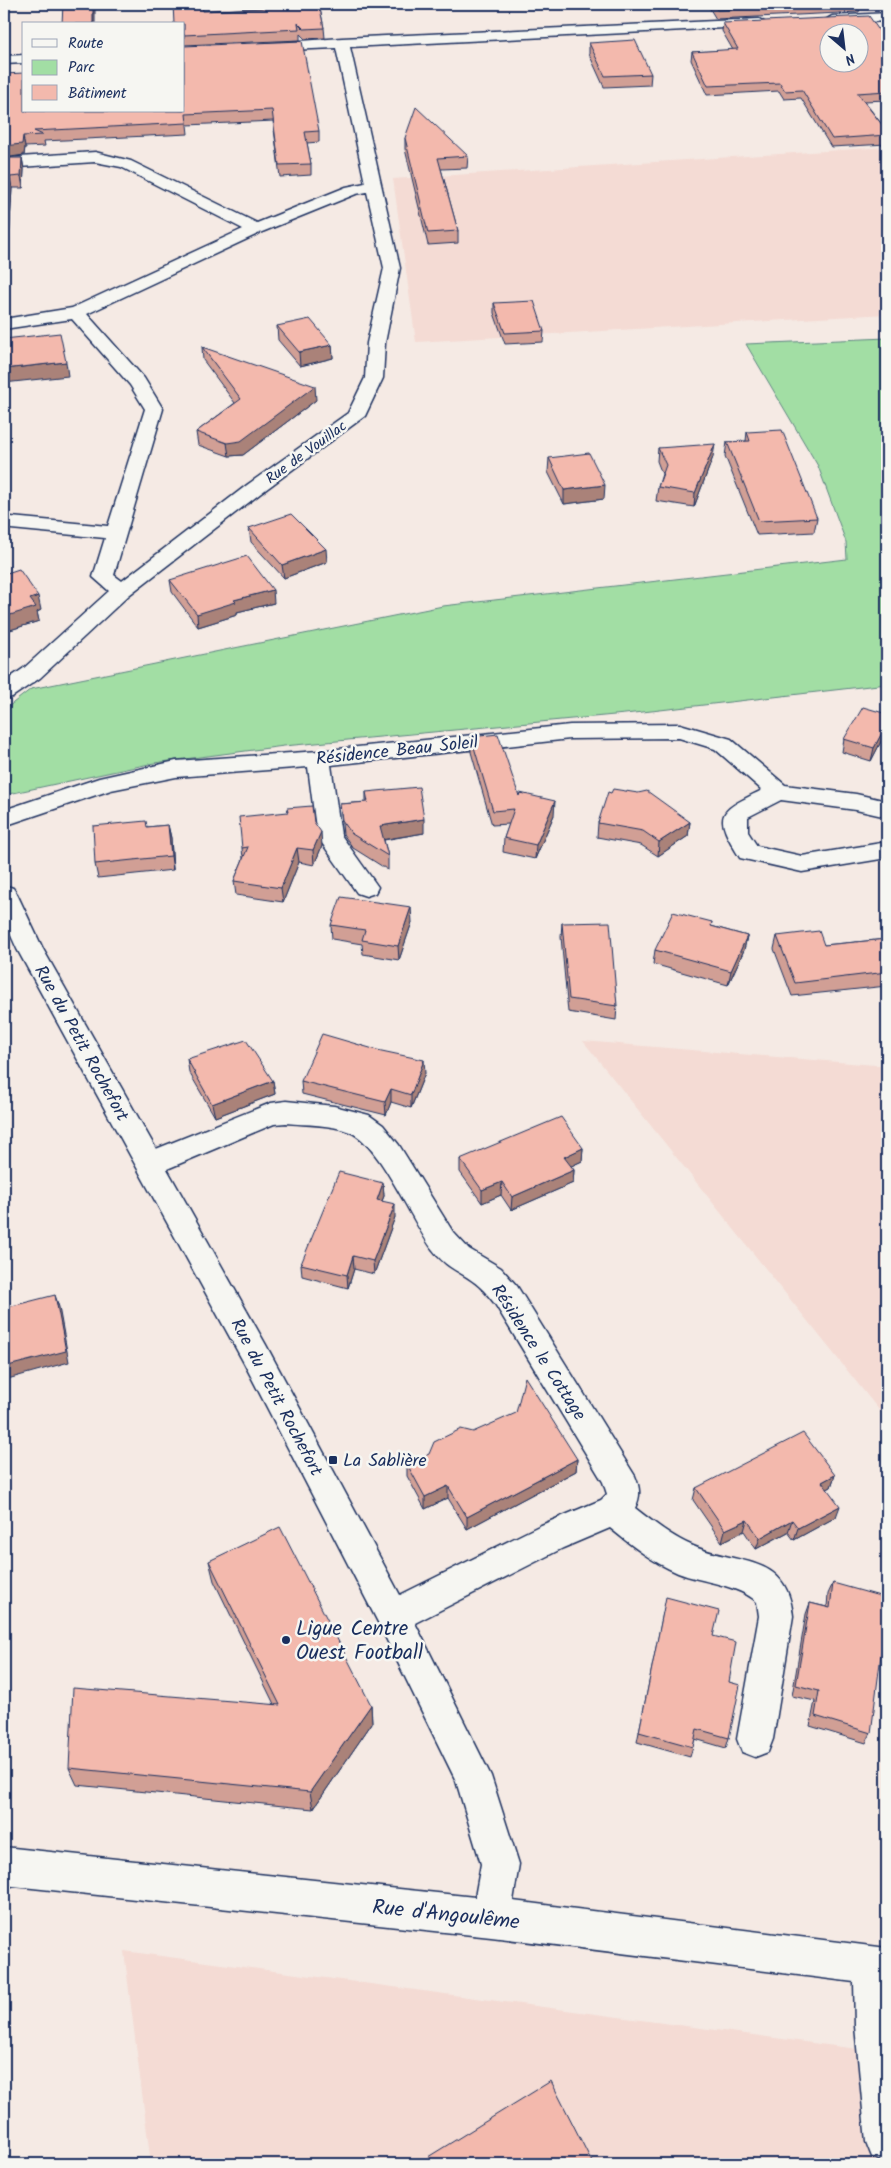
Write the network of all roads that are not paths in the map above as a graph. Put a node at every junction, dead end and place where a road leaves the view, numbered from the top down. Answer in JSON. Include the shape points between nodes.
{"nodes":[{"id":1,"x":887,"y":17,"type":"edge"},
{"id":2,"x":819,"y":20,"type":"edge"},
{"id":3,"x":770,"y":23,"type":"edge"},
{"id":4,"x":342,"y":42,"type":"junction"},
{"id":5,"x":253,"y":47,"type":"edge"},
{"id":6,"x":22,"y":59,"type":"edge"},
{"id":7,"x":4,"y":60,"type":"edge"},
{"id":8,"x":4,"y":163,"type":"edge"},
{"id":9,"x":374,"y":186,"type":"junction"},
{"id":10,"x":256,"y":229,"type":"junction"},
{"id":11,"x":76,"y":314,"type":"junction"},
{"id":12,"x":4,"y":324,"type":"edge"},
{"id":13,"x":11,"y":523,"type":"dead end"},
{"id":14,"x":115,"y":533,"type":"junction"},
{"id":15,"x":122,"y":591,"type":"junction"},
{"id":16,"x":4,"y":692,"type":"edge"},
{"id":17,"x":319,"y":759,"type":"junction"},
{"id":18,"x":778,"y":792,"type":"junction"},
{"id":19,"x":887,"y":810,"type":"edge"},
{"id":20,"x":4,"y":818,"type":"edge"},
{"id":21,"x":887,"y":850,"type":"edge"},
{"id":22,"x":366,"y":887,"type":"dead end"},
{"id":23,"x":4,"y":894,"type":"edge"},
{"id":24,"x":149,"y":1164,"type":"junction"},
{"id":25,"x":613,"y":1511,"type":"junction"},
{"id":26,"x":393,"y":1616,"type":"junction"},
{"id":27,"x":755,"y":1739,"type":"dead end"},
{"id":28,"x":4,"y":1866,"type":"edge"},
{"id":29,"x":491,"y":1918,"type":"junction"},
{"id":30,"x":880,"y":1966,"type":"edge"},
{"id":31,"x":887,"y":2142,"type":"edge"}],
"edges":[{"from":1,"to":2,"type":"street"},
{"from":3,"to":4,"type":"street"},
{"from":4,"to":5,"type":"street"},
{"from":4,"to":9,"type":"street","name":"Rue de Vouillac"},
{"from":6,"to":7,"type":"street"},
{"from":8,"to":10,"type":"street","via":[[95,157],[126,164]]},
{"from":9,"to":10,"type":"street","via":[[352,190]]},
{"from":9,"to":15,"type":"street","name":"Rue de Vouillac","via":[[392,268],[376,343],[374,378],[356,416],[254,489]]},
{"from":10,"to":11,"type":"street"},
{"from":11,"to":12,"type":"street"},
{"from":11,"to":14,"type":"street","via":[[138,382],[154,409]]},
{"from":13,"to":14,"type":"street"},
{"from":14,"to":15,"type":"street","via":[[103,577]]},
{"from":15,"to":16,"type":"street","name":"Rue de Vouillac","via":[[32,673]]},
{"from":17,"to":18,"type":"street","name":"Résidence Beau Soleil","via":[[570,732],[680,731],[722,744]]},
{"from":17,"to":20,"type":"street","name":"Résidence Beau Soleil","via":[[176,769],[142,775],[107,783]]},
{"from":17,"to":22,"type":"street","via":[[330,836]]},
{"from":18,"to":19,"type":"street","via":[[856,802]]},
{"from":18,"to":21,"type":"street","via":[[736,813],[736,832],[749,852],[802,864]]},
{"from":23,"to":24,"type":"street","name":"Rue du Petit Rochefort","via":[[30,949]]},
{"from":24,"to":25,"type":"street","name":"Résidence le Cottage","via":[[271,1114],[286,1112],[334,1117],[359,1123],[373,1133],[389,1153],[442,1241],[458,1258],[490,1277],[506,1295],[615,1472],[623,1499]]},
{"from":24,"to":26,"type":"street","name":"Rue du Petit Rochefort","via":[[255,1354]]},
{"from":25,"to":26,"type":"street","via":[[550,1537]]},
{"from":25,"to":27,"type":"street","via":[[689,1561],[768,1588],[774,1599],[776,1616]]},
{"from":26,"to":29,"type":"street","name":"Rue du Petit Rochefort","via":[[474,1776],[500,1864]]},
{"from":28,"to":29,"type":"street","name":"Rue d'Angoulême"},
{"from":29,"to":30,"type":"street","name":"Rue d'Angoulême"},
{"from":30,"to":31,"type":"street","via":[[875,2026]]}]}
